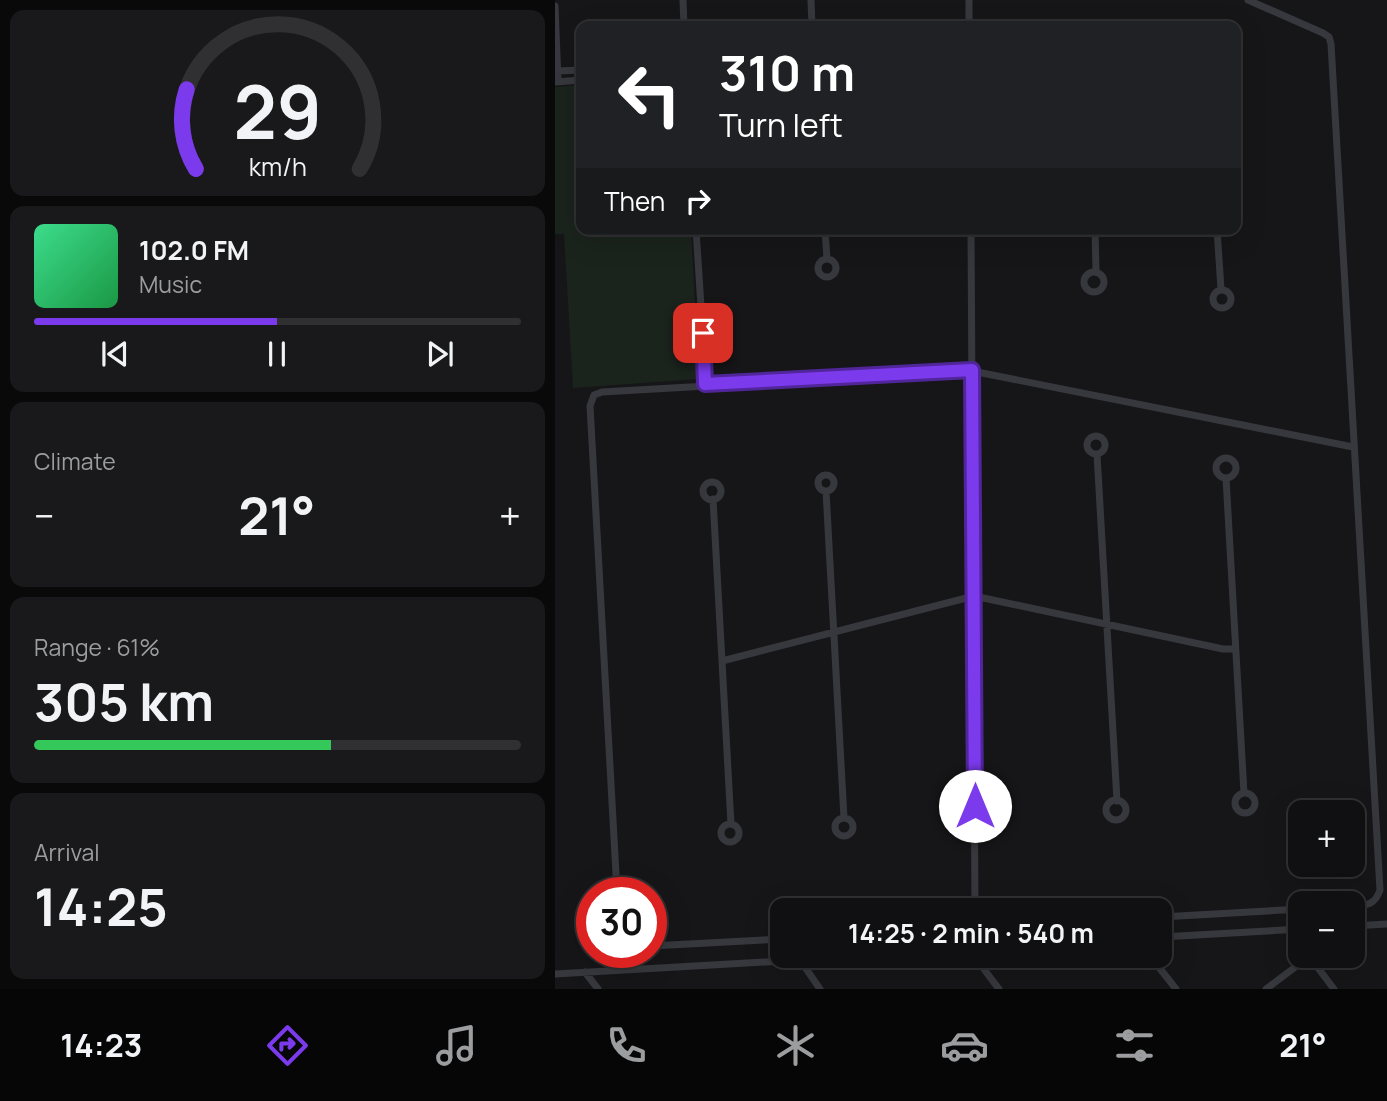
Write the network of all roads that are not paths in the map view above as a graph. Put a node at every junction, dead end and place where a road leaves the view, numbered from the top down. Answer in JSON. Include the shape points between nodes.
{"nodes":[{"id":1,"x":683,"y":0,"type":"edge"},
{"id":2,"x":811,"y":0,"type":"edge"},
{"id":3,"x":969,"y":0,"type":"edge"},
{"id":4,"x":1248,"y":0,"type":"edge"},
{"id":5,"x":555,"y":6,"type":"edge"},
{"id":6,"x":684,"y":21,"type":"edge"},
{"id":7,"x":812,"y":21,"type":"edge"},
{"id":8,"x":969,"y":21,"type":"edge"},
{"id":9,"x":576,"y":70,"type":"edge"},
{"id":10,"x":557,"y":71,"type":"edge"},
{"id":11,"x":576,"y":80,"type":"edge"},
{"id":12,"x":557,"y":82,"type":"edge"},
{"id":13,"x":696,"y":235,"type":"edge"},
{"id":14,"x":825,"y":235,"type":"edge"},
{"id":15,"x":971,"y":235,"type":"edge"},
{"id":16,"x":1095,"y":235,"type":"edge"},
{"id":17,"x":1217,"y":235,"type":"edge"},
{"id":18,"x":827,"y":259,"type":"dead end"},
{"id":19,"x":1096,"y":271,"type":"dead end"},
{"id":20,"x":1221,"y":289,"type":"dead end"},
{"id":21,"x":972,"y":370,"type":"junction"},
{"id":22,"x":705,"y":384,"type":"junction"},
{"id":23,"x":1353,"y":447,"type":"junction"},
{"id":24,"x":1097,"y":454,"type":"dead end"},
{"id":25,"x":1226,"y":478,"type":"dead end"},
{"id":26,"x":826,"y":491,"type":"dead end"},
{"id":27,"x":713,"y":499,"type":"dead end"},
{"id":28,"x":974,"y":596,"type":"junction"},
{"id":29,"x":1106,"y":623,"type":"junction"},
{"id":30,"x":835,"y":631,"type":"junction"},
{"id":31,"x":1234,"y":649,"type":"junction"},
{"id":32,"x":722,"y":661,"type":"junction"},
{"id":33,"x":1244,"y":793,"type":"dead end"},
{"id":34,"x":1117,"y":801,"type":"dead end"},
{"id":35,"x":844,"y":818,"type":"dead end"},
{"id":36,"x":731,"y":824,"type":"dead end"},
{"id":37,"x":616,"y":877,"type":"edge"},
{"id":38,"x":975,"y":898,"type":"edge"},
{"id":39,"x":1365,"y":905,"type":"edge"},
{"id":40,"x":1288,"y":910,"type":"edge"},
{"id":41,"x":1172,"y":916,"type":"edge"},
{"id":42,"x":1387,"y":924,"type":"edge"},
{"id":43,"x":1365,"y":925,"type":"edge"},
{"id":44,"x":1288,"y":930,"type":"edge"},
{"id":45,"x":1172,"y":936,"type":"edge"},
{"id":46,"x":770,"y":940,"type":"edge"},
{"id":47,"x":667,"y":945,"type":"edge"},
{"id":48,"x":770,"y":962,"type":"edge"},
{"id":49,"x":806,"y":968,"type":"edge"},
{"id":50,"x":983,"y":968,"type":"edge"},
{"id":51,"x":1159,"y":968,"type":"edge"},
{"id":52,"x":1293,"y":968,"type":"edge"},
{"id":53,"x":1318,"y":968,"type":"edge"},
{"id":54,"x":585,"y":972,"type":"junction"},
{"id":55,"x":555,"y":974,"type":"edge"},
{"id":56,"x":598,"y":989,"type":"edge"},
{"id":57,"x":820,"y":989,"type":"edge"},
{"id":58,"x":999,"y":989,"type":"edge"},
{"id":59,"x":1176,"y":989,"type":"edge"},
{"id":60,"x":1266,"y":989,"type":"edge"},
{"id":61,"x":1334,"y":989,"type":"edge"}],
"edges":[{"from":1,"to":6,"type":"street"},
{"from":2,"to":7,"type":"street"},
{"from":3,"to":8,"type":"street"},
{"from":4,"to":23,"type":"street","via":[[1323,33],[1331,44]]},
{"from":5,"to":10,"type":"street"},
{"from":9,"to":10,"type":"street"},
{"from":10,"to":12,"type":"street"},
{"from":11,"to":12,"type":"street"},
{"from":13,"to":22,"type":"street"},
{"from":14,"to":18,"type":"street"},
{"from":15,"to":21,"type":"street"},
{"from":16,"to":19,"type":"street"},
{"from":17,"to":20,"type":"street"},
{"from":21,"to":22,"type":"street"},
{"from":21,"to":23,"type":"street"},
{"from":21,"to":28,"type":"street"},
{"from":22,"to":37,"type":"street","via":[[602,392],[594,395],[590,406]]},
{"from":23,"to":39,"type":"street","via":[[1380,890]]},
{"from":24,"to":29,"type":"street"},
{"from":25,"to":31,"type":"street"},
{"from":26,"to":30,"type":"street"},
{"from":27,"to":32,"type":"street"},
{"from":28,"to":29,"type":"street"},
{"from":28,"to":30,"type":"street"},
{"from":28,"to":38,"type":"street"},
{"from":29,"to":31,"type":"street"},
{"from":29,"to":34,"type":"street"},
{"from":30,"to":32,"type":"street"},
{"from":30,"to":35,"type":"street"},
{"from":31,"to":33,"type":"street"},
{"from":32,"to":36,"type":"street"},
{"from":40,"to":41,"type":"street"},
{"from":42,"to":43,"type":"street"},
{"from":44,"to":45,"type":"street"},
{"from":46,"to":47,"type":"street"},
{"from":48,"to":54,"type":"street"},
{"from":49,"to":57,"type":"street"},
{"from":50,"to":58,"type":"street"},
{"from":51,"to":59,"type":"street"},
{"from":52,"to":60,"type":"street"},
{"from":53,"to":61,"type":"street"},
{"from":54,"to":55,"type":"street"},
{"from":54,"to":56,"type":"street"}]}
